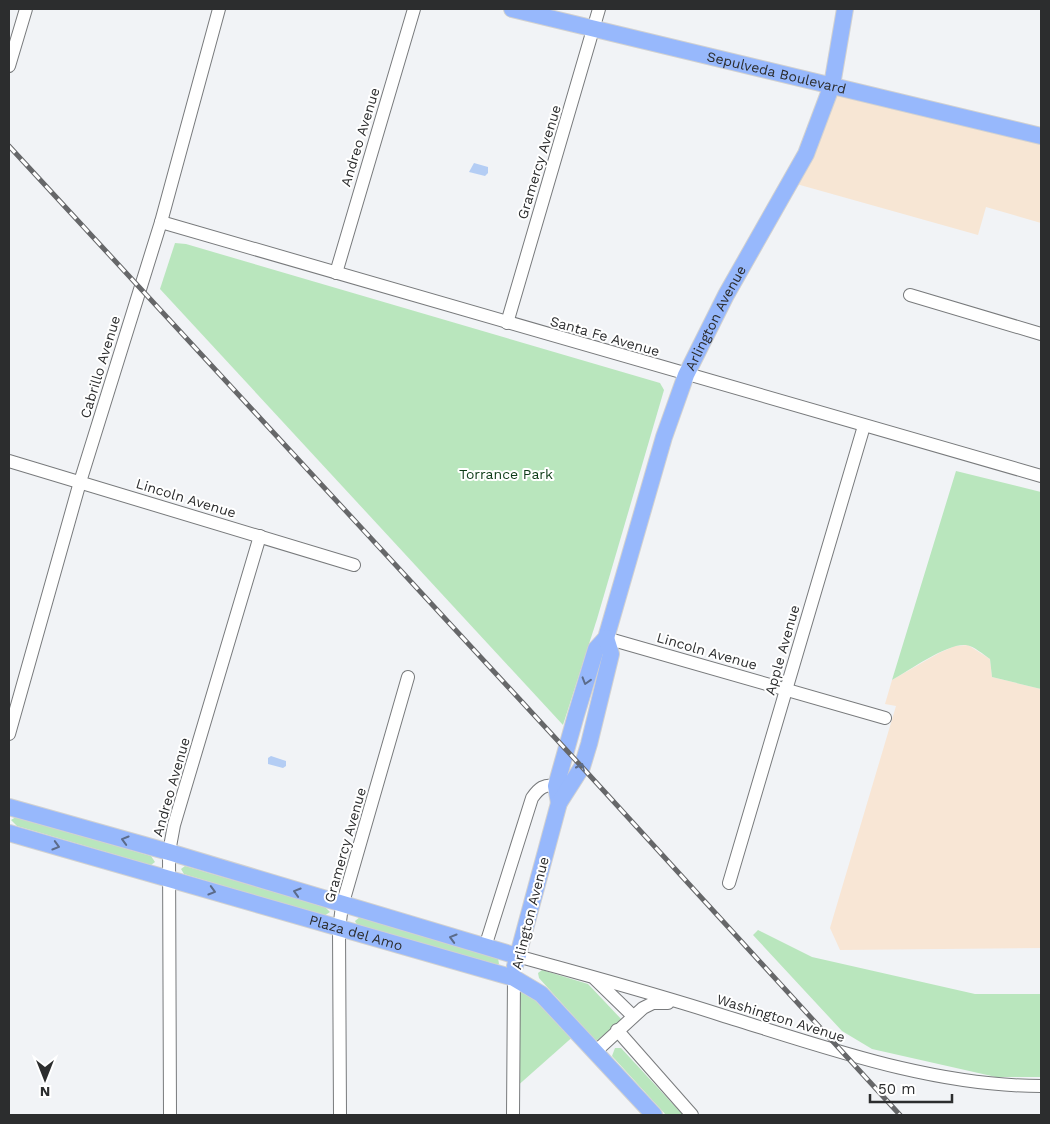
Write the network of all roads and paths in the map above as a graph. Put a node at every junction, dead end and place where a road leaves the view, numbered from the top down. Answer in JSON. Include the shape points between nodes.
{"nodes":[{"id":1,"x":26,"y":9,"type":"edge"},
{"id":2,"x":219,"y":9,"type":"edge"},
{"id":3,"x":414,"y":9,"type":"edge"},
{"id":4,"x":512,"y":9,"type":"edge"},
{"id":5,"x":599,"y":9,"type":"edge"},
{"id":6,"x":845,"y":9,"type":"edge"},
{"id":7,"x":594,"y":29,"type":"junction"},
{"id":8,"x":9,"y":66,"type":"edge"},
{"id":9,"x":832,"y":85,"type":"junction"},
{"id":10,"x":1041,"y":136,"type":"edge"},
{"id":11,"x":161,"y":222,"type":"junction"},
{"id":12,"x":336,"y":273,"type":"junction"},
{"id":13,"x":910,"y":295,"type":"dead end"},
{"id":14,"x":507,"y":323,"type":"junction"},
{"id":15,"x":1041,"y":334,"type":"edge"},
{"id":16,"x":686,"y":375,"type":"junction"},
{"id":17,"x":864,"y":426,"type":"junction"},
{"id":18,"x":9,"y":461,"type":"edge"},
{"id":19,"x":1040,"y":473,"type":"edge"},
{"id":20,"x":80,"y":482,"type":"junction"},
{"id":21,"x":260,"y":536,"type":"junction"},
{"id":22,"x":354,"y":565,"type":"dead end"},
{"id":23,"x":606,"y":638,"type":"junction"},
{"id":24,"x":408,"y":677,"type":"dead end"},
{"id":25,"x":786,"y":689,"type":"junction"},
{"id":26,"x":885,"y":718,"type":"dead end"},
{"id":27,"x":9,"y":734,"type":"edge"},
{"id":28,"x":556,"y":786,"type":"junction"},
{"id":29,"x":559,"y":803,"type":"junction"},
{"id":30,"x":9,"y":807,"type":"edge"},
{"id":31,"x":9,"y":833,"type":"edge"},
{"id":32,"x":168,"y":852,"type":"junction"},
{"id":33,"x":168,"y":879,"type":"junction"},
{"id":34,"x":730,"y":883,"type":"dead end"},
{"id":35,"x":342,"y":906,"type":"junction"},
{"id":36,"x":339,"y":929,"type":"junction"},
{"id":37,"x":485,"y":947,"type":"junction"},
{"id":38,"x":517,"y":956,"type":"junction"},
{"id":39,"x":514,"y":978,"type":"junction"},
{"id":40,"x":594,"y":978,"type":"junction"},
{"id":41,"x":692,"y":1006,"type":"junction"},
{"id":42,"x":633,"y":1016,"type":"junction"},
{"id":43,"x":617,"y":1030,"type":"junction"},
{"id":44,"x":595,"y":1052,"type":"junction"},
{"id":45,"x":1041,"y":1086,"type":"edge"},
{"id":46,"x":170,"y":1115,"type":"edge"},
{"id":47,"x":340,"y":1115,"type":"edge"},
{"id":48,"x":513,"y":1115,"type":"edge"},
{"id":49,"x":654,"y":1115,"type":"edge"},
{"id":50,"x":692,"y":1115,"type":"edge"}],
"edges":[{"from":1,"to":8,"type":"street"},
{"from":2,"to":11,"type":"street","name":"Cabrillo Avenue"},
{"from":3,"to":12,"type":"street","name":"Andreo Avenue"},
{"from":4,"to":7,"type":"main road","name":"Sepulveda Boulevard"},
{"from":5,"to":7,"type":"street","name":"Gramercy Avenue"},
{"from":6,"to":9,"type":"main road","name":"Arlington Avenue"},
{"from":7,"to":9,"type":"main road","name":"Sepulveda Boulevard"},
{"from":7,"to":14,"type":"street","name":"Gramercy Avenue"},
{"from":9,"to":10,"type":"main road","name":"Sepulveda Boulevard"},
{"from":9,"to":16,"type":"main road","name":"Arlington Avenue","via":[[806,154],[733,283]]},
{"from":11,"to":12,"type":"street","name":"Santa Fe Avenue"},
{"from":11,"to":20,"type":"street","name":"Cabrillo Avenue"},
{"from":12,"to":14,"type":"street","name":"Santa Fe Avenue"},
{"from":13,"to":15,"type":"street"},
{"from":14,"to":16,"type":"street","name":"Santa Fe Avenue"},
{"from":16,"to":17,"type":"street","name":"Santa Fe Avenue"},
{"from":16,"to":23,"type":"main road","name":"Arlington Avenue","via":[[664,437]]},
{"from":17,"to":19,"type":"street","name":"Santa Fe Avenue"},
{"from":17,"to":25,"type":"street","name":"Apple Avenue"},
{"from":18,"to":20,"type":"street","name":"Lincoln Avenue"},
{"from":20,"to":21,"type":"street","name":"Lincoln Avenue"},
{"from":20,"to":27,"type":"street","name":"Cabrillo Avenue"},
{"from":21,"to":22,"type":"street","name":"Lincoln Avenue"},
{"from":21,"to":32,"type":"street","name":"Andreo Avenue"},
{"from":23,"to":25,"type":"street","name":"Lincoln Avenue"},
{"from":23,"to":28,"type":"main road","name":"Arlington Avenue","one_way":true,"via":[[596,649]]},
{"from":29,"to":23,"type":"main road","name":"Arlington Avenue","one_way":true,"via":[[582,767],[611,654]]},
{"from":24,"to":35,"type":"street","name":"Gramercy Avenue"},
{"from":25,"to":26,"type":"street","name":"Lincoln Avenue"},
{"from":25,"to":34,"type":"street","name":"Apple Avenue"},
{"from":28,"to":29,"type":"main road","name":"Arlington Avenue"},
{"from":28,"to":37,"type":"street","via":[[547,784],[532,798]]},
{"from":29,"to":38,"type":"main road","name":"Arlington Avenue"},
{"from":32,"to":30,"type":"main road","name":"Plaza del Amo","one_way":true},
{"from":31,"to":33,"type":"main road","name":"Plaza del Amo","one_way":true},
{"from":32,"to":33,"type":"street","name":"Andreo Avenue"},
{"from":35,"to":32,"type":"main road","name":"Plaza del Amo","one_way":true},
{"from":33,"to":36,"type":"main road","name":"Plaza del Amo","one_way":true},
{"from":33,"to":46,"type":"street","name":"Andreo Avenue"},
{"from":35,"to":36,"type":"street","name":"Gramercy Avenue"},
{"from":37,"to":35,"type":"main road","name":"Plaza del Amo","one_way":true},
{"from":36,"to":39,"type":"main road","name":"Plaza del Amo"},
{"from":36,"to":47,"type":"street","name":"Gramercy Avenue"},
{"from":37,"to":38,"type":"main road","name":"Plaza del Amo"},
{"from":38,"to":39,"type":"main road","name":"Arlington Avenue"},
{"from":38,"to":40,"type":"street","name":"Washington Avenue"},
{"from":39,"to":44,"type":"main road","name":"Plaza del Amo","via":[[541,994]]},
{"from":39,"to":48,"type":"street","name":"Arlington Avenue"},
{"from":40,"to":41,"type":"street","name":"Washington Avenue"},
{"from":40,"to":42,"type":"street"},
{"from":41,"to":42,"type":"street","via":[[653,1003]]},
{"from":41,"to":45,"type":"street","name":"Washington Avenue","via":[[842,1053],[932,1074],[985,1084]]},
{"from":42,"to":43,"type":"street"},
{"from":43,"to":44,"type":"street"},
{"from":43,"to":50,"type":"street"},
{"from":44,"to":49,"type":"main road","name":"Plaza del Amo"}]}
